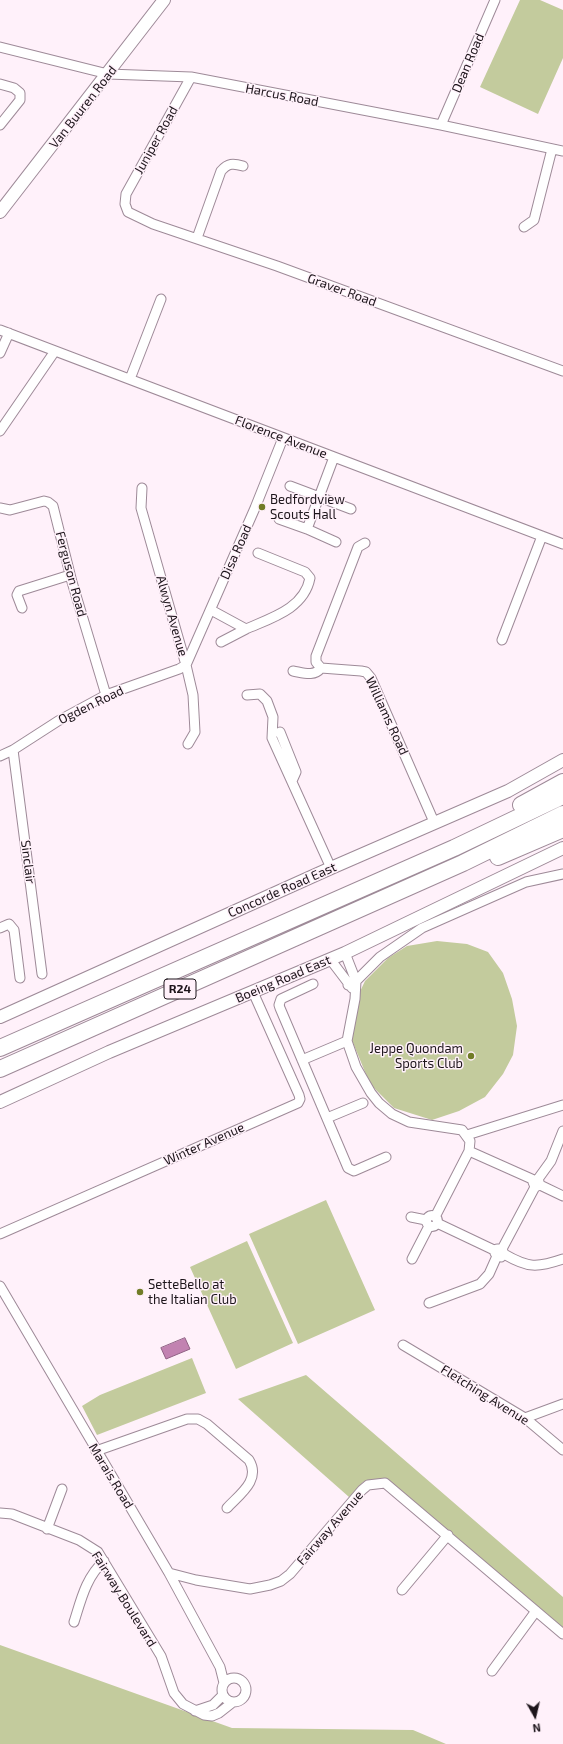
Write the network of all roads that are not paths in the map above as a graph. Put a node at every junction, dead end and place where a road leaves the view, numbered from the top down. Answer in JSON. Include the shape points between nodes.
{"nodes":[{"id":1,"x":164,"y":0,"type":"edge"},
{"id":2,"x":495,"y":0,"type":"edge"},
{"id":3,"x":0,"y":47,"type":"edge"},
{"id":4,"x":108,"y":74,"type":"junction"},
{"id":5,"x":191,"y":77,"type":"junction"},
{"id":6,"x":0,"y":84,"type":"edge"},
{"id":7,"x":0,"y":125,"type":"edge"},
{"id":8,"x":441,"y":125,"type":"junction"},
{"id":9,"x":552,"y":149,"type":"junction"},
{"id":10,"x":563,"y":151,"type":"edge"},
{"id":11,"x":243,"y":166,"type":"dead end"},
{"id":12,"x":125,"y":204,"type":"joint"},
{"id":13,"x":0,"y":212,"type":"edge"},
{"id":14,"x":524,"y":227,"type":"dead end"},
{"id":15,"x":197,"y":238,"type":"junction"},
{"id":16,"x":161,"y":299,"type":"dead end"},
{"id":17,"x":4,"y":331,"type":"edge"},
{"id":18,"x":55,"y":351,"type":"junction"},
{"id":19,"x":0,"y":353,"type":"edge"},
{"id":20,"x":563,"y":371,"type":"edge"},
{"id":21,"x":130,"y":379,"type":"junction"},
{"id":22,"x":0,"y":431,"type":"edge"},
{"id":23,"x":283,"y":438,"type":"junction"},
{"id":24,"x":334,"y":457,"type":"junction"},
{"id":25,"x":290,"y":486,"type":"dead end"},
{"id":26,"x":142,"y":488,"type":"dead end"},
{"id":27,"x":320,"y":496,"type":"junction"},
{"id":28,"x":0,"y":508,"type":"edge"},
{"id":29,"x":351,"y":509,"type":"dead end"},
{"id":30,"x":279,"y":519,"type":"dead end"},
{"id":31,"x":307,"y":528,"type":"junction"},
{"id":32,"x":542,"y":536,"type":"junction"},
{"id":33,"x":336,"y":542,"type":"dead end"},
{"id":34,"x":365,"y":543,"type":"dead end"},
{"id":35,"x":563,"y":544,"type":"edge"},
{"id":36,"x":258,"y":553,"type":"dead end"},
{"id":37,"x":70,"y":574,"type":"junction"},
{"id":38,"x":22,"y":608,"type":"dead end"},
{"id":39,"x":211,"y":610,"type":"junction"},
{"id":40,"x":246,"y":629,"type":"junction"},
{"id":41,"x":502,"y":640,"type":"dead end"},
{"id":42,"x":221,"y":642,"type":"dead end"},
{"id":43,"x":186,"y":665,"type":"junction"},
{"id":44,"x":321,"y":668,"type":"junction"},
{"id":45,"x":293,"y":672,"type":"dead end"},
{"id":46,"x":106,"y":695,"type":"junction"},
{"id":47,"x":247,"y":695,"type":"dead end"},
{"id":48,"x":280,"y":732,"type":"dead end"},
{"id":49,"x":188,"y":744,"type":"dead end"},
{"id":50,"x":14,"y":750,"type":"junction"},
{"id":51,"x":0,"y":756,"type":"edge"},
{"id":52,"x":563,"y":760,"type":"edge"},
{"id":53,"x":292,"y":781,"type":"junction"},
{"id":54,"x":563,"y":782,"type":"edge"},
{"id":55,"x":563,"y":796,"type":"edge"},
{"id":56,"x":563,"y":814,"type":"edge"},
{"id":57,"x":434,"y":822,"type":"junction"},
{"id":58,"x":563,"y":829,"type":"edge"},
{"id":59,"x":563,"y":848,"type":"edge"},
{"id":60,"x":331,"y":868,"type":"junction"},
{"id":61,"x":563,"y":874,"type":"edge"},
{"id":62,"x":314,"y":909,"type":"junction"},
{"id":63,"x":360,"y":910,"type":"junction"},
{"id":64,"x":0,"y":928,"type":"edge"},
{"id":65,"x":345,"y":953,"type":"junction"},
{"id":66,"x":330,"y":960,"type":"junction"},
{"id":67,"x":42,"y":974,"type":"dead end"},
{"id":68,"x":20,"y":978,"type":"dead end"},
{"id":69,"x":313,"y":984,"type":"dead end"},
{"id":70,"x":353,"y":985,"type":"junction"},
{"id":71,"x":253,"y":992,"type":"junction"},
{"id":72,"x":0,"y":1017,"type":"edge"},
{"id":73,"x":347,"y":1041,"type":"junction"},
{"id":74,"x":0,"y":1048,"type":"edge"},
{"id":75,"x":302,"y":1060,"type":"junction"},
{"id":76,"x":0,"y":1069,"type":"edge"},
{"id":77,"x":0,"y":1102,"type":"edge"},
{"id":78,"x":363,"y":1102,"type":"dead end"},
{"id":79,"x":563,"y":1105,"type":"edge"},
{"id":80,"x":327,"y":1118,"type":"junction"},
{"id":81,"x":563,"y":1131,"type":"edge"},
{"id":82,"x":467,"y":1136,"type":"junction"},
{"id":83,"x":469,"y":1151,"type":"junction"},
{"id":84,"x":386,"y":1157,"type":"dead end"},
{"id":85,"x":537,"y":1183,"type":"junction"},
{"id":86,"x":563,"y":1196,"type":"edge"},
{"id":87,"x":411,"y":1217,"type":"dead end"},
{"id":88,"x":432,"y":1221,"type":"junction"},
{"id":89,"x":0,"y":1234,"type":"edge"},
{"id":90,"x":500,"y":1252,"type":"junction"},
{"id":91,"x":412,"y":1259,"type":"dead end"},
{"id":92,"x":563,"y":1259,"type":"edge"},
{"id":93,"x":1,"y":1292,"type":"edge"},
{"id":94,"x":429,"y":1303,"type":"dead end"},
{"id":95,"x":403,"y":1345,"type":"dead end"},
{"id":96,"x":563,"y":1404,"type":"edge"},
{"id":97,"x":525,"y":1418,"type":"junction"},
{"id":98,"x":563,"y":1450,"type":"edge"},
{"id":99,"x":96,"y":1451,"type":"junction"},
{"id":100,"x":62,"y":1489,"type":"dead end"},
{"id":101,"x":227,"y":1508,"type":"dead end"},
{"id":102,"x":0,"y":1512,"type":"edge"},
{"id":103,"x":47,"y":1529,"type":"junction"},
{"id":104,"x":448,"y":1535,"type":"junction"},
{"id":105,"x":104,"y":1561,"type":"junction"},
{"id":106,"x":169,"y":1573,"type":"junction"},
{"id":107,"x":402,"y":1590,"type":"dead end"},
{"id":108,"x":536,"y":1611,"type":"junction"},
{"id":109,"x":74,"y":1622,"type":"dead end"},
{"id":110,"x":563,"y":1634,"type":"edge"},
{"id":111,"x":220,"y":1667,"type":"junction"},
{"id":112,"x":492,"y":1671,"type":"dead end"},
{"id":113,"x":234,"y":1678,"type":"junction"},
{"id":114,"x":224,"y":1683,"type":"junction"},
{"id":115,"x":223,"y":1695,"type":"junction"},
{"id":116,"x":233,"y":1702,"type":"junction"},
{"id":117,"x":196,"y":1711,"type":"junction"}],
"edges":[{"from":1,"to":4,"type":"main road","name":"Van Buuren Road"},
{"from":2,"to":8,"type":"street","name":"Dean Road"},
{"from":3,"to":4,"type":"street","name":"Harcus Road"},
{"from":4,"to":5,"type":"street","name":"Harcus Road"},
{"from":4,"to":13,"type":"main road","name":"Van Buuren Road"},
{"from":5,"to":8,"type":"street","name":"Harcus Road"},
{"from":5,"to":12,"type":"street","name":"Juniper Road","via":[[126,194]]},
{"from":6,"to":7,"type":"street","via":[[14,88],[20,93],[20,100]]},
{"from":8,"to":9,"type":"street","name":"Harcus Road"},
{"from":9,"to":10,"type":"street","name":"Harcus Road"},
{"from":9,"to":14,"type":"street","via":[[534,220]]},
{"from":11,"to":15,"type":"street","via":[[234,163],[226,165],[221,171]]},
{"from":12,"to":15,"type":"street","name":"Graver Road","via":[[131,215]]},
{"from":15,"to":20,"type":"street","name":"Graver Road"},
{"from":16,"to":21,"type":"street"},
{"from":17,"to":18,"type":"street","name":"Florence Avenue"},
{"from":17,"to":19,"type":"street"},
{"from":18,"to":21,"type":"street","name":"Florence Avenue"},
{"from":18,"to":22,"type":"street"},
{"from":21,"to":23,"type":"street","name":"Florence Avenue"},
{"from":23,"to":24,"type":"street","name":"Florence Avenue"},
{"from":23,"to":39,"type":"street","name":"Disa Road"},
{"from":24,"to":27,"type":"street"},
{"from":24,"to":32,"type":"street","name":"Florence Avenue"},
{"from":25,"to":27,"type":"street"},
{"from":26,"to":43,"type":"street","name":"Alwyn Avenue","via":[[141,508]]},
{"from":27,"to":29,"type":"street"},
{"from":27,"to":31,"type":"street"},
{"from":28,"to":37,"type":"street","name":"Ferguson Road","via":[[10,510],[44,501],[51,504],[56,512]]},
{"from":30,"to":31,"type":"street"},
{"from":31,"to":33,"type":"street"},
{"from":32,"to":35,"type":"street","name":"Florence Avenue"},
{"from":32,"to":41,"type":"street"},
{"from":34,"to":44,"type":"street","via":[[358,547],[316,656],[317,664]]},
{"from":36,"to":40,"type":"street","via":[[305,572],[310,578],[296,604]]},
{"from":37,"to":38,"type":"street","via":[[19,591],[17,595]]},
{"from":37,"to":46,"type":"street","name":"Ferguson Road"},
{"from":39,"to":40,"type":"street"},
{"from":39,"to":43,"type":"street","name":"Disa Road"},
{"from":40,"to":42,"type":"street"},
{"from":43,"to":46,"type":"street","name":"Ogden Road","via":[[179,670]]},
{"from":43,"to":49,"type":"street","name":"Alwyn Avenue","via":[[193,695],[195,732]]},
{"from":44,"to":45,"type":"street","via":[[318,672],[309,674]]},
{"from":44,"to":57,"type":"street","name":"Williams Road","via":[[361,671],[372,678]]},
{"from":46,"to":50,"type":"street","name":"Ogden Road","via":[[58,720]]},
{"from":47,"to":53,"type":"street","via":[[260,694],[267,701],[274,722],[272,738]]},
{"from":48,"to":53,"type":"street","via":[[296,772]]},
{"from":50,"to":51,"type":"street","name":"Ogden Road"},
{"from":50,"to":67,"type":"street","name":"Sinclair"},
{"from":52,"to":57,"type":"main road","name":"Concorde Road East","via":[[508,791]]},
{"from":53,"to":60,"type":"street"},
{"from":54,"to":62,"type":"highway"},
{"from":55,"to":62,"type":"highway","number":"R24","via":[[454,848]]},
{"from":56,"to":63,"type":"highway","number":"R24"},
{"from":57,"to":60,"type":"main road","name":"Concorde Road East"},
{"from":58,"to":63,"type":"highway","via":[[467,870]]},
{"from":59,"to":65,"type":"main road","name":"Boeing Road East"},
{"from":60,"to":72,"type":"main road","name":"Concorde Road East"},
{"from":61,"to":70,"type":"street","via":[[519,885],[422,928],[380,957]]},
{"from":62,"to":74,"type":"highway","number":"R24"},
{"from":63,"to":76,"type":"highway","number":"R24"},
{"from":64,"to":68,"type":"street","via":[[9,924],[14,930]]},
{"from":65,"to":66,"type":"main road","name":"Boeing Road East"},
{"from":65,"to":70,"type":"street"},
{"from":66,"to":70,"type":"street"},
{"from":66,"to":71,"type":"main road","name":"Boeing Road East"},
{"from":69,"to":75,"type":"street","via":[[281,999],[279,1005]]},
{"from":70,"to":73,"type":"street","via":[[355,999]]},
{"from":71,"to":77,"type":"main road","name":"Boeing Road East","via":[[109,1052]]},
{"from":71,"to":89,"type":"street","name":"Winter Avenue","via":[[299,1095],[298,1103]]},
{"from":73,"to":75,"type":"street"},
{"from":73,"to":82,"type":"street","via":[[356,1067],[371,1093],[392,1114],[409,1122],[462,1130]]},
{"from":75,"to":80,"type":"street"},
{"from":78,"to":80,"type":"street"},
{"from":79,"to":82,"type":"street"},
{"from":80,"to":84,"type":"street","via":[[350,1170],[354,1171]]},
{"from":81,"to":85,"type":"street","via":[[554,1156]]},
{"from":82,"to":83,"type":"street","via":[[470,1141]]},
{"from":83,"to":85,"type":"street"},
{"from":83,"to":88,"type":"street"},
{"from":85,"to":86,"type":"street"},
{"from":85,"to":90,"type":"street"},
{"from":87,"to":88,"type":"street"},
{"from":88,"to":90,"type":"street"},
{"from":88,"to":91,"type":"street"},
{"from":90,"to":92,"type":"street","via":[[519,1263],[537,1266]]},
{"from":90,"to":94,"type":"street","via":[[489,1274],[480,1284]]},
{"from":93,"to":99,"type":"street","name":"Marais Road"},
{"from":95,"to":97,"type":"street","name":"Fletching Avenue"},
{"from":96,"to":97,"type":"street"},
{"from":97,"to":98,"type":"street","name":"Fletching Avenue"},
{"from":99,"to":101,"type":"street","via":[[188,1419],[202,1421],[249,1460],[253,1468],[252,1481]]},
{"from":99,"to":106,"type":"street","name":"Marais Road"},
{"from":100,"to":103,"type":"street"},
{"from":102,"to":103,"type":"street","name":"Fairway Boulevard","via":[[12,1514]]},
{"from":103,"to":105,"type":"street","name":"Fairway Boulevard","via":[[89,1545]]},
{"from":104,"to":106,"type":"street","name":"Fairway Avenue","via":[[385,1483],[378,1482],[362,1490],[290,1574],[281,1581],[250,1589]]},
{"from":104,"to":107,"type":"street"},
{"from":104,"to":108,"type":"street","name":"Fairway Avenue"},
{"from":105,"to":109,"type":"street","via":[[90,1577]]},
{"from":105,"to":117,"type":"street","name":"Fairway Boulevard","via":[[161,1656],[178,1699]]},
{"from":106,"to":111,"type":"street","name":"Marais Road"},
{"from":108,"to":110,"type":"street","name":"Fairway Avenue"},
{"from":108,"to":112,"type":"street"},
{"from":111,"to":113,"type":"street","name":"Marais Road"},
{"from":111,"to":114,"type":"street","name":"Marais Road"},
{"from":113,"to":114,"type":"street"},
{"from":113,"to":116,"type":"street","via":[[243,1681],[246,1692],[242,1700]]},
{"from":114,"to":115,"type":"street"},
{"from":115,"to":116,"type":"street"},
{"from":115,"to":117,"type":"street","via":[[213,1705]]},
{"from":116,"to":117,"type":"street","via":[[216,1715],[208,1716]]}]}
